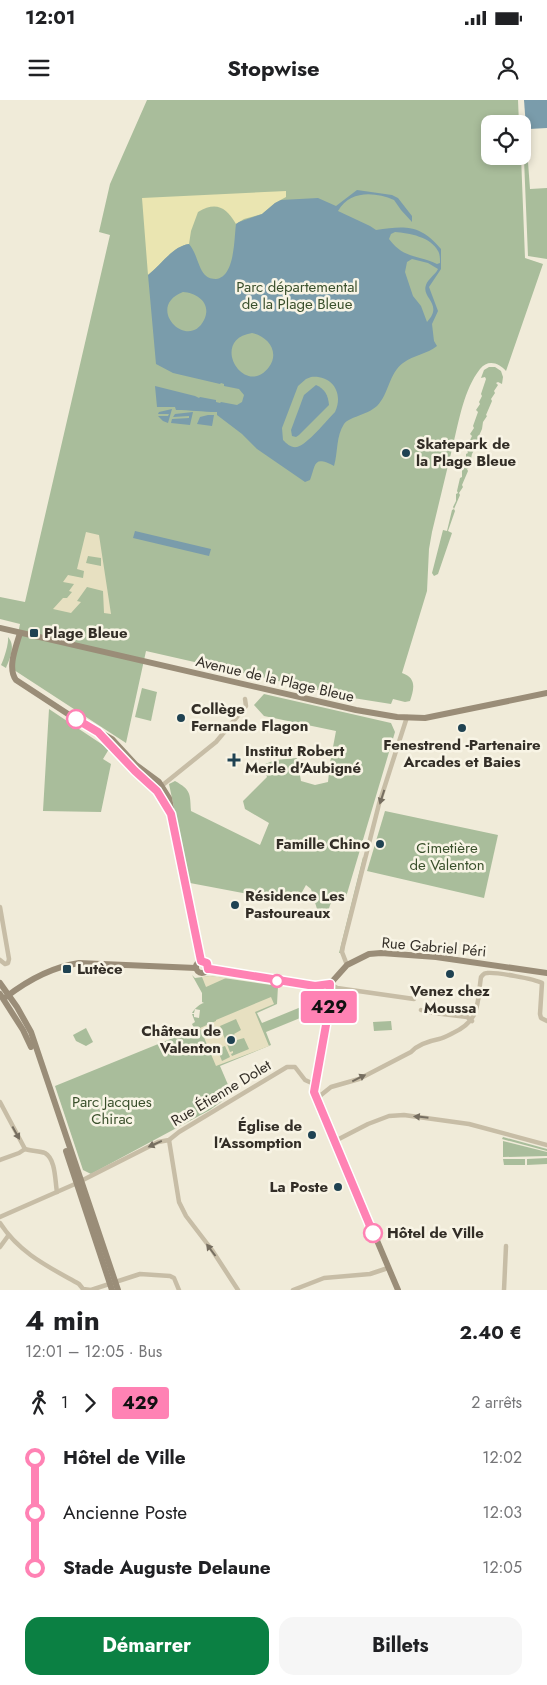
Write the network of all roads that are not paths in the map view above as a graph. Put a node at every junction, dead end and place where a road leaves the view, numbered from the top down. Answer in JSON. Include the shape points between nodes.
{"nodes":[{"id":1,"x":0,"y":628,"type":"edge"},
{"id":2,"x":20,"y":633,"type":"junction"},
{"id":3,"x":547,"y":693,"type":"edge"},
{"id":4,"x":246,"y":699,"type":"dead end"},
{"id":5,"x":406,"y":718,"type":"junction"},
{"id":6,"x":159,"y":788,"type":"junction"},
{"id":7,"x":0,"y":907,"type":"edge"},
{"id":8,"x":0,"y":960,"type":"edge"},
{"id":9,"x":201,"y":961,"type":"junction"},
{"id":10,"x":347,"y":964,"type":"junction"},
{"id":11,"x":196,"y":968,"type":"junction"},
{"id":12,"x":514,"y":968,"type":"junction"},
{"id":13,"x":208,"y":969,"type":"junction"},
{"id":14,"x":547,"y":973,"type":"edge"},
{"id":15,"x":513,"y":976,"type":"junction"},
{"id":16,"x":0,"y":983,"type":"edge"},
{"id":17,"x":330,"y":984,"type":"junction"},
{"id":18,"x":3,"y":997,"type":"edge"},
{"id":19,"x":414,"y":999,"type":"dead end"},
{"id":20,"x":421,"y":1010,"type":"dead end"},
{"id":21,"x":472,"y":1021,"type":"junction"},
{"id":22,"x":547,"y":1021,"type":"edge"},
{"id":23,"x":314,"y":1084,"type":"junction"},
{"id":24,"x":316,"y":1099,"type":"junction"},
{"id":25,"x":0,"y":1102,"type":"edge"},
{"id":26,"x":7,"y":1116,"type":"junction"},
{"id":27,"x":0,"y":1120,"type":"edge"},
{"id":28,"x":169,"y":1140,"type":"junction"},
{"id":29,"x":335,"y":1141,"type":"junction"},
{"id":30,"x":547,"y":1145,"type":"edge"},
{"id":31,"x":25,"y":1149,"type":"junction"},
{"id":32,"x":0,"y":1160,"type":"edge"},
{"id":33,"x":79,"y":1182,"type":"junction"},
{"id":34,"x":57,"y":1192,"type":"junction"},
{"id":35,"x":0,"y":1217,"type":"edge"},
{"id":36,"x":0,"y":1223,"type":"edge"},
{"id":37,"x":8,"y":1236,"type":"junction"},
{"id":38,"x":506,"y":1246,"type":"dead end"},
{"id":39,"x":0,"y":1247,"type":"edge"},
{"id":40,"x":388,"y":1268,"type":"junction"},
{"id":41,"x":112,"y":1284,"type":"edge"},
{"id":42,"x":309,"y":1284,"type":"junction"},
{"id":43,"x":83,"y":1290,"type":"edge"},
{"id":44,"x":118,"y":1290,"type":"edge"},
{"id":45,"x":179,"y":1290,"type":"edge"},
{"id":46,"x":238,"y":1290,"type":"edge"},
{"id":47,"x":293,"y":1290,"type":"edge"},
{"id":48,"x":312,"y":1290,"type":"edge"},
{"id":49,"x":398,"y":1290,"type":"edge"},
{"id":50,"x":504,"y":1290,"type":"edge"}],
"edges":[{"from":1,"to":2,"type":"street","name":"Avenue de la Plage Bleue"},
{"from":2,"to":5,"type":"street","name":"Avenue de la Plage Bleue","via":[[356,710]]},
{"from":2,"to":6,"type":"street","via":[[11,669],[16,680],[112,739],[136,765],[152,776]]},
{"from":3,"to":5,"type":"street","name":"Avenue de la Plage Bleue","via":[[425,718]]},
{"from":4,"to":6,"type":"street","via":[[246,706],[216,742]]},
{"from":5,"to":10,"type":"street","one_way":true,"via":[[379,804],[342,946]]},
{"from":6,"to":9,"type":"street","via":[[169,798]]},
{"from":7,"to":8,"type":"street","via":[[10,959],[5,964]]},
{"from":9,"to":11,"type":"street"},
{"from":9,"to":13,"type":"street","via":[[207,963]]},
{"from":10,"to":12,"type":"street","name":"Rue Gabriel Péri","via":[[369,954],[381,954],[436,957]]},
{"from":10,"to":17,"type":"street","name":"Rue Gabriel Péri"},
{"from":11,"to":13,"type":"street","via":[[202,974]]},
{"from":11,"to":18,"type":"street","via":[[79,962],[40,975]]},
{"from":12,"to":14,"type":"street","name":"Rue Gabriel Péri"},
{"from":12,"to":15,"type":"street"},
{"from":13,"to":17,"type":"street","via":[[315,986]]},
{"from":15,"to":21,"type":"street","via":[[488,972],[481,977]]},
{"from":15,"to":22,"type":"street","via":[[542,983],[540,1014]]},
{"from":16,"to":18,"type":"street"},
{"from":17,"to":19,"type":"street","via":[[337,988]]},
{"from":17,"to":23,"type":"street","via":[[329,1008]]},
{"from":18,"to":33,"type":"street","via":[[31,1032]]},
{"from":20,"to":21,"type":"street"},
{"from":24,"to":21,"type":"street","one_way":true,"via":[[331,1087],[359,1079],[414,1048],[462,1029]]},
{"from":23,"to":24,"type":"street"},
{"from":23,"to":28,"type":"street","name":"Rue Étienne Dolet","via":[[305,1080],[295,1067],[287,1067]]},
{"from":24,"to":29,"type":"street"},
{"from":25,"to":26,"type":"street"},
{"from":26,"to":27,"type":"street"},
{"from":26,"to":31,"type":"street","one_way":true},
{"from":28,"to":33,"type":"street","name":"Rue Étienne Dolet","one_way":true,"via":[[158,1142]]},
{"from":46,"to":28,"type":"street","one_way":true,"via":[[186,1216],[180,1202]]},
{"from":30,"to":29,"type":"street","one_way":true,"via":[[469,1124],[398,1115],[368,1124]]},
{"from":29,"to":40,"type":"street"},
{"from":31,"to":32,"type":"street"},
{"from":31,"to":34,"type":"street","via":[[50,1157]]},
{"from":33,"to":34,"type":"street","name":"Rue Étienne Dolet"},
{"from":33,"to":41,"type":"street"},
{"from":34,"to":35,"type":"street","name":"Rue Étienne Dolet"},
{"from":36,"to":37,"type":"street"},
{"from":37,"to":39,"type":"street"},
{"from":37,"to":43,"type":"street","via":[[34,1259],[79,1284]]},
{"from":38,"to":50,"type":"street"},
{"from":40,"to":42,"type":"street","via":[[370,1274],[324,1278]]},
{"from":40,"to":49,"type":"street"},
{"from":41,"to":43,"type":"street"},
{"from":41,"to":44,"type":"street"},
{"from":41,"to":45,"type":"street","via":[[140,1274],[170,1276]]},
{"from":42,"to":47,"type":"street"},
{"from":42,"to":48,"type":"street"}]}
